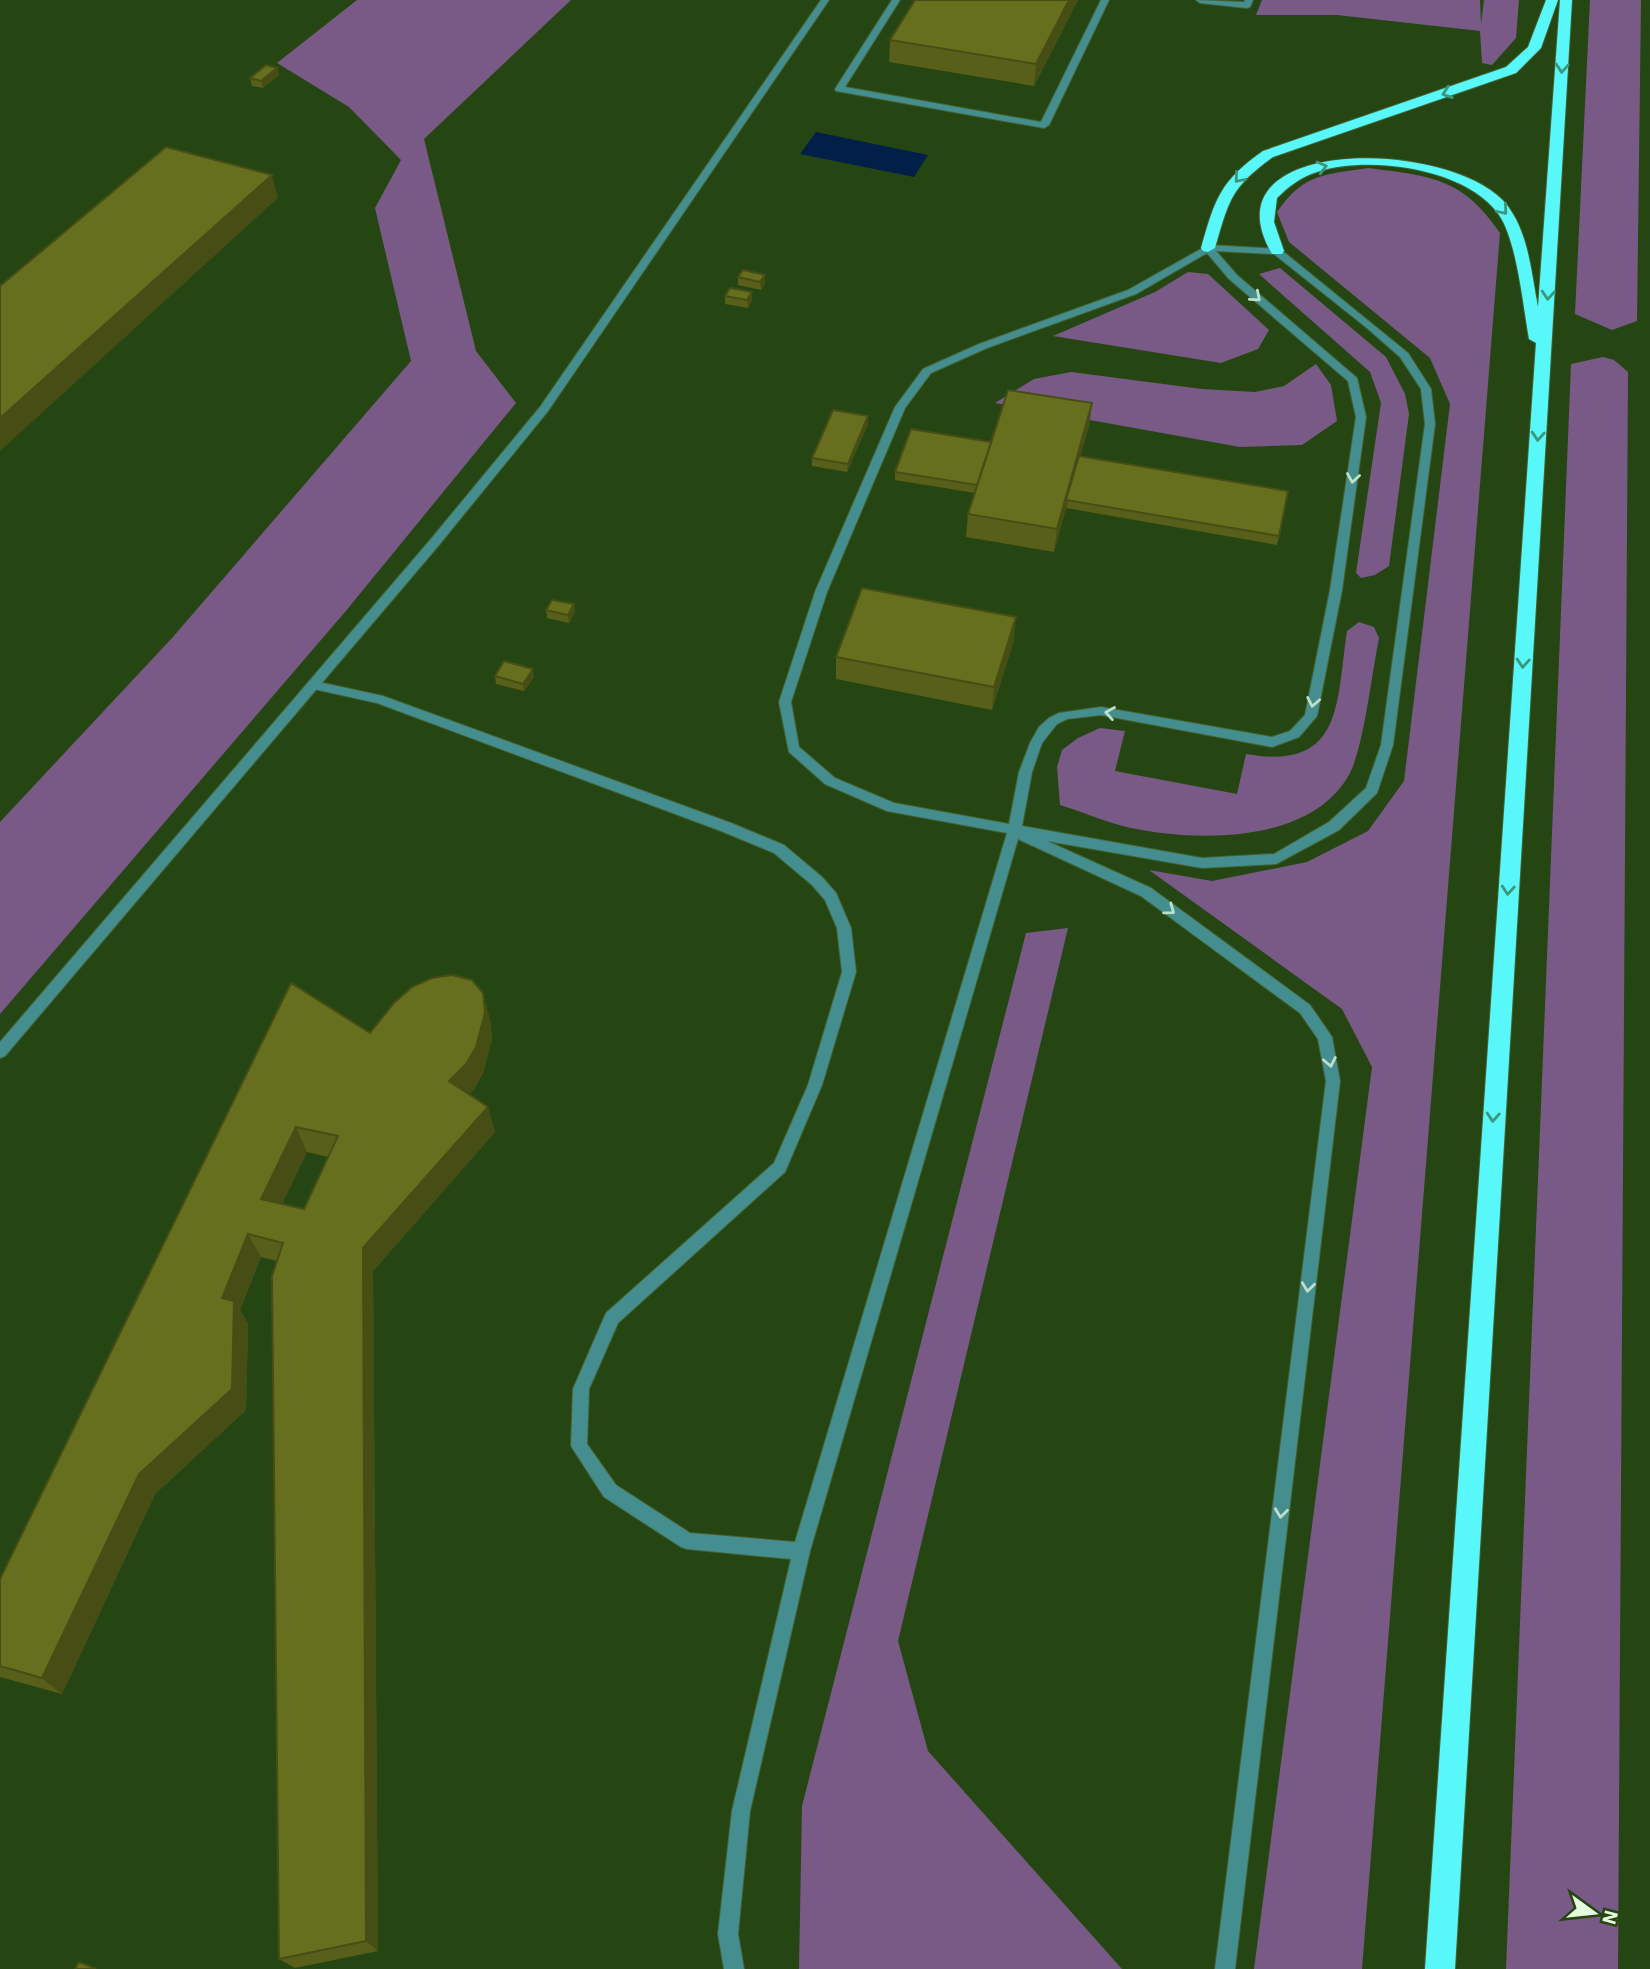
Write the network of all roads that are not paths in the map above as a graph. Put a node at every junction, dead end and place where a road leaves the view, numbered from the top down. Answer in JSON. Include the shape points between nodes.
{"nodes":[{"id":1,"x":825,"y":0,"type":"edge"},
{"id":2,"x":896,"y":0,"type":"edge"},
{"id":3,"x":1105,"y":0,"type":"edge"},
{"id":4,"x":1200,"y":0,"type":"edge"},
{"id":5,"x":1249,"y":0,"type":"edge"},
{"id":6,"x":1552,"y":0,"type":"edge"},
{"id":7,"x":1566,"y":0,"type":"edge"},
{"id":8,"x":1208,"y":248,"type":"junction"},
{"id":9,"x":1276,"y":251,"type":"junction"},
{"id":10,"x":1543,"y":368,"type":"junction"},
{"id":11,"x":314,"y":685,"type":"junction"},
{"id":12,"x":1014,"y":831,"type":"junction"},
{"id":13,"x":0,"y":1052,"type":"edge"},
{"id":14,"x":801,"y":1551,"type":"junction"},
{"id":15,"x":734,"y":1969,"type":"edge"},
{"id":16,"x":1225,"y":1969,"type":"edge"},
{"id":17,"x":1440,"y":1969,"type":"edge"}],
"edges":[{"from":1,"to":11,"type":"street","via":[[544,409]]},
{"from":2,"to":3,"type":"street","via":[[839,89],[1044,125]]},
{"from":4,"to":5,"type":"street","via":[[1247,5]]},
{"from":6,"to":8,"type":"highway","one_way":true,"via":[[1534,48],[1511,70],[1268,154],[1241,173],[1220,205]]},
{"from":7,"to":10,"type":"highway","one_way":true},
{"from":8,"to":9,"type":"street"},
{"from":8,"to":12,"type":"street","one_way":true,"via":[[1233,276],[1353,380],[1359,404],[1361,417],[1336,590],[1311,716],[1301,731],[1272,742],[1101,711],[1053,721],[1032,748]]},
{"from":8,"to":12,"type":"street","via":[[1132,292],[927,371],[900,407],[821,592],[785,702],[793,749],[830,781],[892,808]]},
{"from":9,"to":10,"type":"highway","one_way":true,"via":[[1267,222],[1270,197],[1289,179],[1322,166],[1356,161],[1404,163],[1470,184],[1501,206],[1516,233]]},
{"from":9,"to":12,"type":"street","via":[[1404,355],[1426,389],[1430,424],[1387,745],[1372,790],[1334,825],[1276,859],[1202,863]]},
{"from":10,"to":17,"type":"highway","one_way":true},
{"from":11,"to":13,"type":"street"},
{"from":11,"to":14,"type":"street","via":[[379,699],[726,827],[779,849],[831,897],[844,928],[849,972],[815,1084],[779,1167],[612,1318],[580,1389],[579,1447],[610,1491],[687,1541]]},
{"from":12,"to":14,"type":"street"},
{"from":12,"to":16,"type":"street","one_way":true,"via":[[1146,892],[1305,1009],[1325,1037],[1333,1081]]},
{"from":14,"to":15,"type":"street","via":[[741,1811],[728,1934]]}]}
